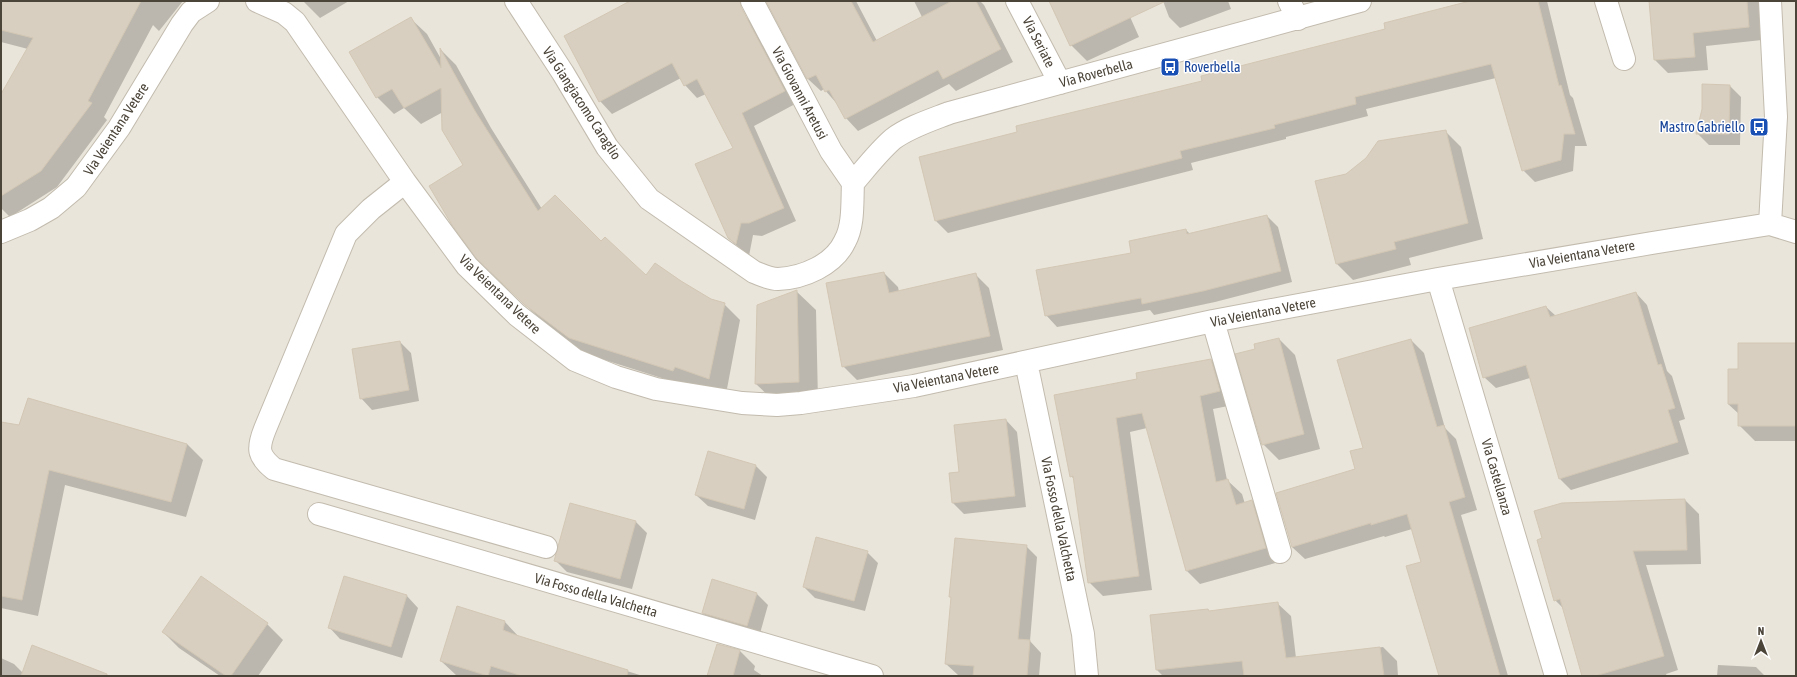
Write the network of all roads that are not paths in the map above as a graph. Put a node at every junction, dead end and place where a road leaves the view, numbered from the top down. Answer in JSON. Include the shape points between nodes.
{"nodes":[{"id":1,"x":208,"y":1,"type":"edge"},
{"id":2,"x":257,"y":1,"type":"edge"},
{"id":3,"x":516,"y":1,"type":"edge"},
{"id":4,"x":752,"y":1,"type":"edge"},
{"id":5,"x":1018,"y":1,"type":"edge"},
{"id":6,"x":1360,"y":1,"type":"edge"},
{"id":7,"x":1606,"y":1,"type":"edge"},
{"id":8,"x":1770,"y":1,"type":"edge"},
{"id":9,"x":1293,"y":10,"type":"edge"},
{"id":10,"x":1624,"y":59,"type":"dead end"},
{"id":11,"x":1060,"y":83,"type":"junction"},
{"id":12,"x":405,"y":182,"type":"junction"},
{"id":13,"x":853,"y":183,"type":"junction"},
{"id":14,"x":1770,"y":224,"type":"junction"},
{"id":15,"x":1,"y":232,"type":"edge"},
{"id":16,"x":1796,"y":232,"type":"edge"},
{"id":17,"x":1438,"y":279,"type":"junction"},
{"id":18,"x":1214,"y":321,"type":"junction"},
{"id":19,"x":1026,"y":362,"type":"junction"},
{"id":20,"x":319,"y":514,"type":"dead end"},
{"id":21,"x":546,"y":548,"type":"dead end"},
{"id":22,"x":1280,"y":552,"type":"dead end"},
{"id":23,"x":872,"y":676,"type":"edge"},
{"id":24,"x":1087,"y":676,"type":"edge"},
{"id":25,"x":1556,"y":676,"type":"edge"}],
"edges":[{"from":1,"to":15,"type":"street","name":"Via Veientana Vetere","via":[[197,7],[182,24],[119,128],[76,187],[46,211]]},
{"from":2,"to":12,"type":"street","name":"Via Veientana Vetere","via":[[284,12],[295,22]]},
{"from":3,"to":13,"type":"street","name":"Via Giangiacomo Caraglio","via":[[607,146],[649,199],[754,272],[777,279],[799,275],[819,267],[836,255],[846,240],[850,225]]},
{"from":4,"to":13,"type":"street","name":"Via Giovanni Aretusi","via":[[830,151]]},
{"from":5,"to":11,"type":"street","name":"Via Seriate"},
{"from":6,"to":9,"type":"street","name":"Via Roverbella"},
{"from":7,"to":10,"type":"street"},
{"from":8,"to":14,"type":"street","via":[[1776,117]]},
{"from":9,"to":11,"type":"street","name":"Via Roverbella"},
{"from":11,"to":13,"type":"street","name":"Via Roverbella","via":[[949,113],[920,124],[894,139],[875,156]]},
{"from":12,"to":19,"type":"street","name":"Via Veientana Vetere","via":[[467,266],[517,315],[575,360],[638,385],[742,403],[777,405],[914,386]]},
{"from":12,"to":21,"type":"street","via":[[371,209],[346,234],[262,435],[261,455],[274,469]]},
{"from":14,"to":16,"type":"street","name":"Via Veientana Vetere"},
{"from":14,"to":17,"type":"street","name":"Via Veientana Vetere"},
{"from":17,"to":18,"type":"street","name":"Via Veientana Vetere"},
{"from":17,"to":25,"type":"street","name":"Via Castellanza"},
{"from":18,"to":19,"type":"street","name":"Via Veientana Vetere"},
{"from":18,"to":22,"type":"street"},
{"from":19,"to":24,"type":"street","name":"Via Fosso della Valchetta","via":[[1083,634]]},
{"from":20,"to":23,"type":"street","name":"Via Fosso della Valchetta"}]}
